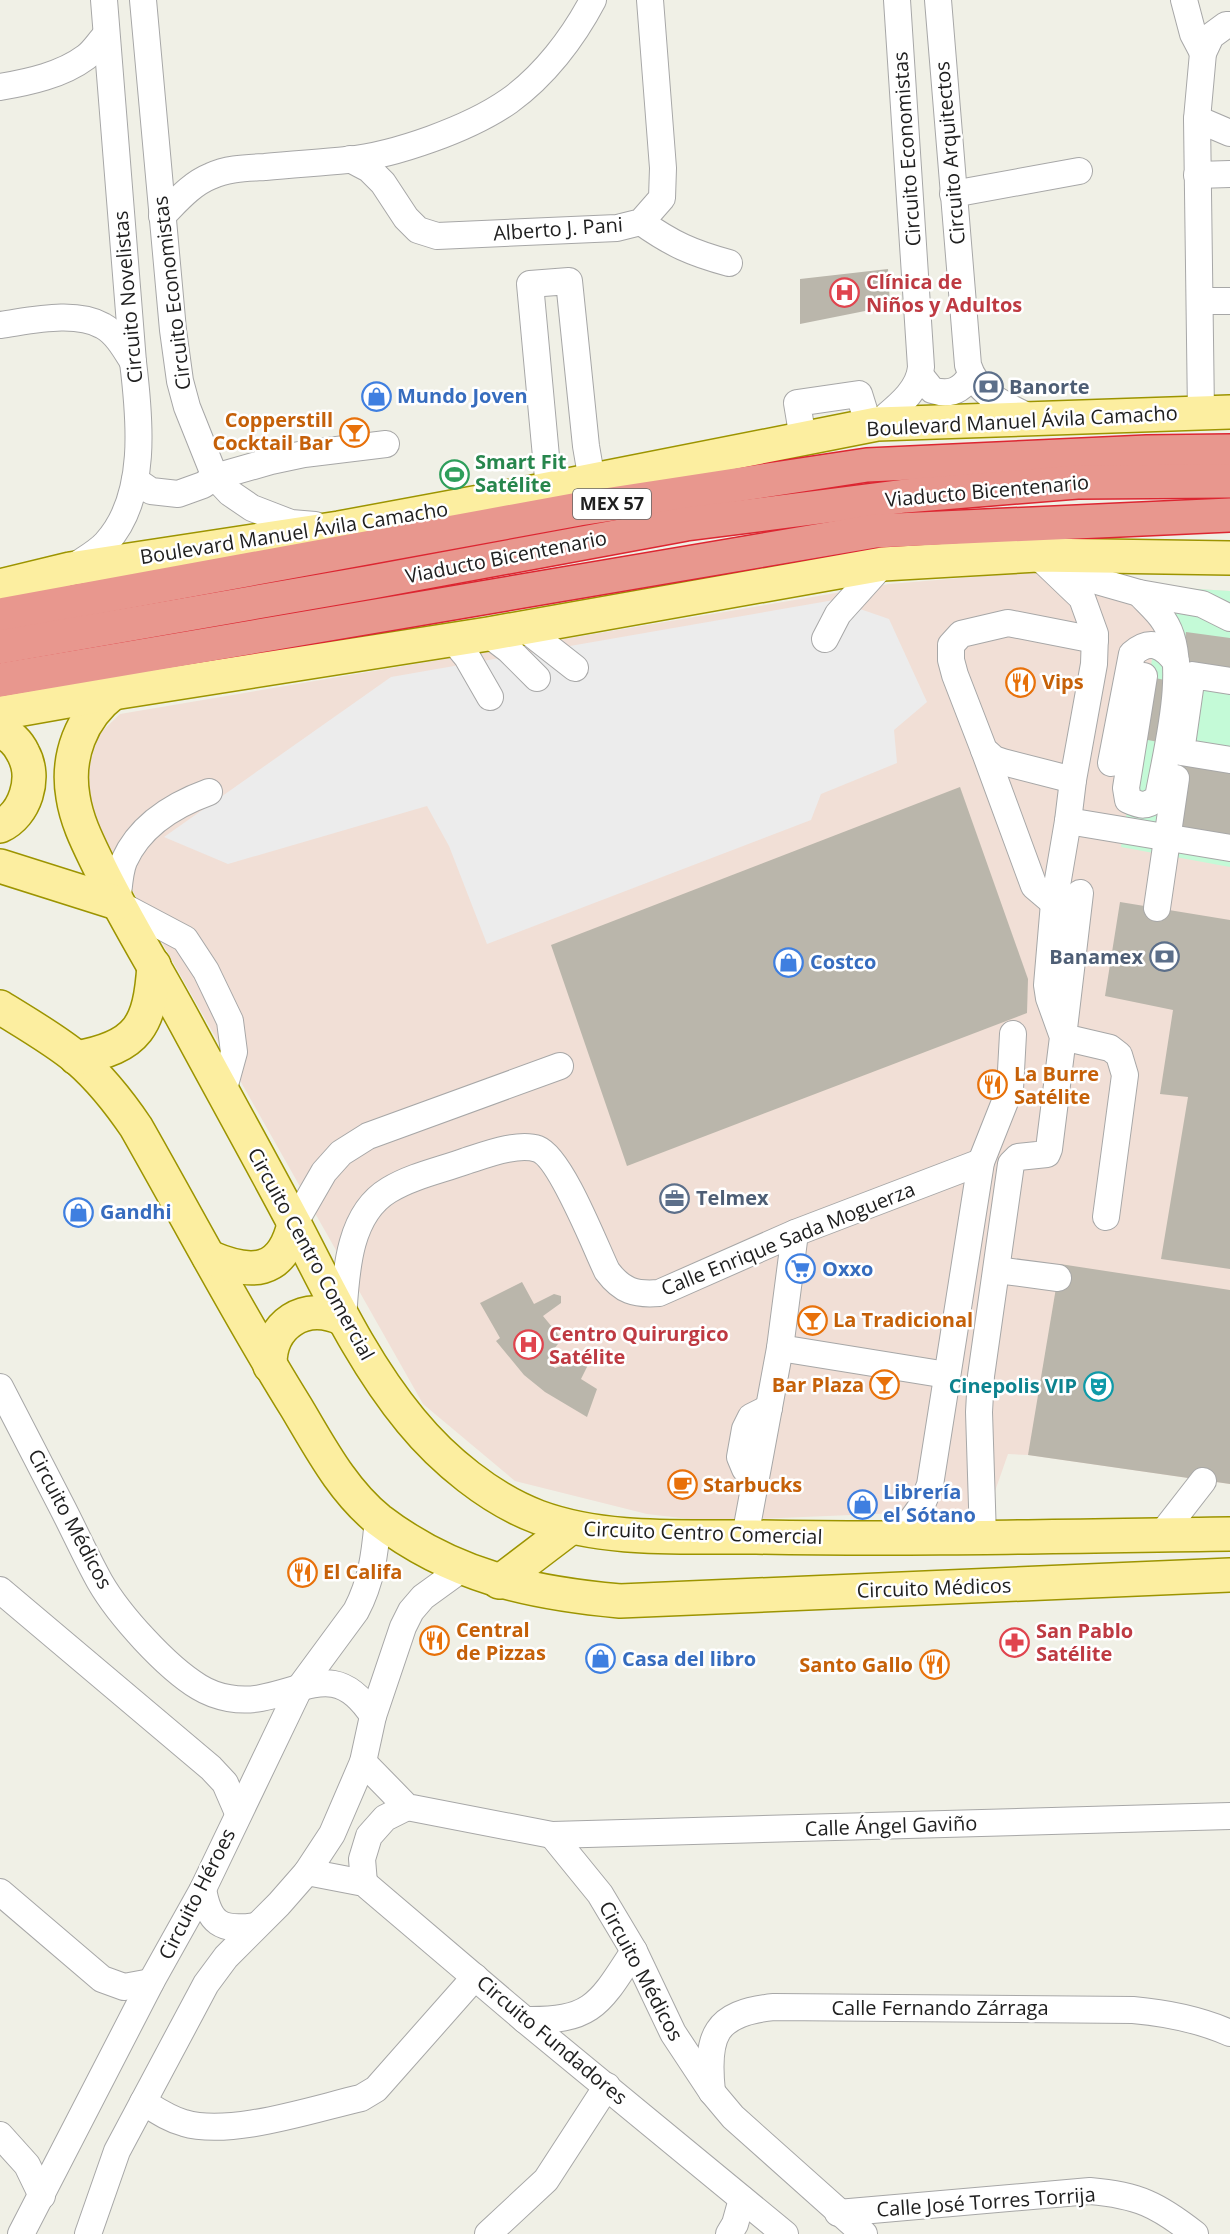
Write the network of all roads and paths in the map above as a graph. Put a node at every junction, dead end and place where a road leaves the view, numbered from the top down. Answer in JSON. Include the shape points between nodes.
{"nodes":[{"id":1,"x":104,"y":0,"type":"edge"},
{"id":2,"x":143,"y":0,"type":"edge"},
{"id":3,"x":593,"y":0,"type":"edge"},
{"id":4,"x":650,"y":0,"type":"edge"},
{"id":5,"x":897,"y":0,"type":"edge"},
{"id":6,"x":938,"y":0,"type":"edge"},
{"id":7,"x":1184,"y":0,"type":"edge"},
{"id":8,"x":1230,"y":25,"type":"edge"},
{"id":9,"x":106,"y":35,"type":"junction"},
{"id":10,"x":1203,"y":52,"type":"junction"},
{"id":11,"x":0,"y":87,"type":"edge"},
{"id":12,"x":1197,"y":119,"type":"junction"},
{"id":13,"x":1230,"y":133,"type":"edge"},
{"id":14,"x":350,"y":159,"type":"junction"},
{"id":15,"x":1079,"y":171,"type":"dead end"},
{"id":16,"x":1230,"y":174,"type":"edge"},
{"id":17,"x":1197,"y":176,"type":"junction"},
{"id":18,"x":953,"y":194,"type":"junction"},
{"id":19,"x":162,"y":216,"type":"junction"},
{"id":20,"x":641,"y":222,"type":"junction"},
{"id":21,"x":729,"y":263,"type":"dead end"},
{"id":22,"x":1201,"y":301,"type":"junction"},
{"id":23,"x":1230,"y":301,"type":"edge"},
{"id":24,"x":0,"y":325,"type":"edge"},
{"id":25,"x":133,"y":362,"type":"junction"},
{"id":26,"x":920,"y":375,"type":"junction"},
{"id":27,"x":971,"y":375,"type":"junction"},
{"id":28,"x":1216,"y":412,"type":"edge"},
{"id":29,"x":1031,"y":418,"type":"junction"},
{"id":30,"x":873,"y":425,"type":"junction"},
{"id":31,"x":386,"y":444,"type":"dead end"},
{"id":32,"x":1230,"y":451,"type":"edge"},
{"id":33,"x":214,"y":477,"type":"junction"},
{"id":34,"x":135,"y":480,"type":"junction"},
{"id":35,"x":592,"y":481,"type":"junction"},
{"id":36,"x":1230,"y":481,"type":"edge"},
{"id":37,"x":549,"y":489,"type":"junction"},
{"id":38,"x":1230,"y":514,"type":"edge"},
{"id":39,"x":339,"y":528,"type":"junction"},
{"id":40,"x":1230,"y":558,"type":"edge"},
{"id":41,"x":1043,"y":561,"type":"junction"},
{"id":42,"x":883,"y":564,"type":"junction"},
{"id":43,"x":70,"y":569,"type":"junction"},
{"id":44,"x":0,"y":586,"type":"edge"},
{"id":45,"x":1139,"y":593,"type":"junction"},
{"id":46,"x":1202,"y":604,"type":"junction"},
{"id":47,"x":1230,"y":608,"type":"edge"},
{"id":48,"x":0,"y":615,"type":"edge"},
{"id":49,"x":1230,"y":618,"type":"edge"},
{"id":50,"x":524,"y":627,"type":"junction"},
{"id":51,"x":488,"y":634,"type":"junction"},
{"id":52,"x":825,"y":639,"type":"dead end"},
{"id":53,"x":453,"y":640,"type":"junction"},
{"id":54,"x":1095,"y":640,"type":"junction"},
{"id":55,"x":0,"y":648,"type":"edge"},
{"id":56,"x":575,"y":668,"type":"dead end"},
{"id":57,"x":1182,"y":670,"type":"junction"},
{"id":58,"x":1144,"y":675,"type":"dead end"},
{"id":59,"x":537,"y":678,"type":"dead end"},
{"id":60,"x":0,"y":680,"type":"edge"},
{"id":61,"x":1230,"y":681,"type":"edge"},
{"id":62,"x":113,"y":693,"type":"junction"},
{"id":63,"x":490,"y":697,"type":"dead end"},
{"id":64,"x":0,"y":713,"type":"edge"},
{"id":65,"x":0,"y":729,"type":"edge"},
{"id":66,"x":984,"y":750,"type":"junction"},
{"id":67,"x":1174,"y":751,"type":"junction"},
{"id":68,"x":1230,"y":760,"type":"edge"},
{"id":69,"x":1111,"y":764,"type":"dead end"},
{"id":70,"x":1073,"y":780,"type":"junction"},
{"id":71,"x":209,"y":792,"type":"dead end"},
{"id":72,"x":1068,"y":821,"type":"junction"},
{"id":73,"x":0,"y":826,"type":"edge"},
{"id":74,"x":1167,"y":837,"type":"junction"},
{"id":75,"x":1230,"y":848,"type":"edge"},
{"id":76,"x":0,"y":866,"type":"edge"},
{"id":77,"x":1080,"y":893,"type":"dead end"},
{"id":78,"x":117,"y":903,"type":"junction"},
{"id":79,"x":1054,"y":903,"type":"junction"},
{"id":80,"x":1156,"y":908,"type":"dead end"},
{"id":81,"x":154,"y":965,"type":"junction"},
{"id":82,"x":0,"y":1007,"type":"edge"},
{"id":83,"x":1013,"y":1034,"type":"dead end"},
{"id":84,"x":1063,"y":1037,"type":"junction"},
{"id":85,"x":76,"y":1058,"type":"junction"},
{"id":86,"x":560,"y":1066,"type":"dead end"},
{"id":87,"x":223,"y":1092,"type":"junction"},
{"id":88,"x":981,"y":1162,"type":"junction"},
{"id":89,"x":1106,"y":1217,"type":"dead end"},
{"id":90,"x":294,"y":1224,"type":"junction"},
{"id":91,"x":795,"y":1233,"type":"junction"},
{"id":92,"x":209,"y":1257,"type":"junction"},
{"id":93,"x":997,"y":1270,"type":"junction"},
{"id":94,"x":1058,"y":1278,"type":"dead end"},
{"id":95,"x":343,"y":1319,"type":"junction"},
{"id":96,"x":780,"y":1348,"type":"junction"},
{"id":97,"x":270,"y":1366,"type":"junction"},
{"id":98,"x":947,"y":1375,"type":"junction"},
{"id":99,"x":0,"y":1387,"type":"edge"},
{"id":100,"x":12,"y":1431,"type":"edge"},
{"id":101,"x":1203,"y":1481,"type":"dead end"},
{"id":102,"x":378,"y":1519,"type":"junction"},
{"id":103,"x":570,"y":1528,"type":"junction"},
{"id":104,"x":1230,"y":1534,"type":"edge"},
{"id":105,"x":1161,"y":1535,"type":"junction"},
{"id":106,"x":746,"y":1537,"type":"junction"},
{"id":107,"x":983,"y":1538,"type":"junction"},
{"id":108,"x":898,"y":1539,"type":"junction"},
{"id":109,"x":463,"y":1568,"type":"junction"},
{"id":110,"x":1230,"y":1575,"type":"edge"},
{"id":111,"x":499,"y":1582,"type":"junction"},
{"id":112,"x":0,"y":1590,"type":"edge"},
{"id":113,"x":300,"y":1687,"type":"junction"},
{"id":114,"x":373,"y":1716,"type":"junction"},
{"id":115,"x":363,"y":1762,"type":"junction"},
{"id":116,"x":407,"y":1807,"type":"junction"},
{"id":117,"x":238,"y":1813,"type":"junction"},
{"id":118,"x":1230,"y":1816,"type":"edge"},
{"id":119,"x":552,"y":1835,"type":"junction"},
{"id":120,"x":307,"y":1872,"type":"junction"},
{"id":121,"x":364,"y":1883,"type":"junction"},
{"id":122,"x":203,"y":1889,"type":"junction"},
{"id":123,"x":0,"y":1892,"type":"edge"},
{"id":124,"x":255,"y":1926,"type":"junction"},
{"id":125,"x":634,"y":1951,"type":"junction"},
{"id":126,"x":475,"y":1977,"type":"junction"},
{"id":127,"x":151,"y":1983,"type":"junction"},
{"id":128,"x":525,"y":2020,"type":"junction"},
{"id":129,"x":1230,"y":2033,"type":"edge"},
{"id":130,"x":607,"y":2086,"type":"junction"},
{"id":131,"x":712,"y":2092,"type":"junction"},
{"id":132,"x":143,"y":2102,"type":"junction"},
{"id":133,"x":0,"y":2135,"type":"edge"},
{"id":134,"x":42,"y":2196,"type":"junction"},
{"id":135,"x":742,"y":2199,"type":"junction"},
{"id":136,"x":838,"y":2213,"type":"junction"},
{"id":137,"x":21,"y":2234,"type":"edge"},
{"id":138,"x":88,"y":2234,"type":"edge"},
{"id":139,"x":488,"y":2234,"type":"edge"},
{"id":140,"x":729,"y":2234,"type":"edge"},
{"id":141,"x":786,"y":2234,"type":"edge"},
{"id":142,"x":864,"y":2234,"type":"edge"},
{"id":143,"x":1195,"y":2234,"type":"edge"}],
"edges":[{"from":1,"to":9,"type":"street","name":"Circuito Novelistas"},
{"from":2,"to":19,"type":"street","name":"Circuito Economistas"},
{"from":3,"to":14,"type":"street","via":[[550,64],[508,101],[432,138]]},
{"from":4,"to":20,"type":"street","name":"Alberto J. Pani","via":[[662,198]]},
{"from":5,"to":26,"type":"street","name":"Circuito Economistas"},
{"from":6,"to":18,"type":"street","name":"Circuito Arquitectos"},
{"from":7,"to":10,"type":"street","via":[[1193,34]]},
{"from":8,"to":10,"type":"street","via":[[1212,36]]},
{"from":9,"to":11,"type":"street","via":[[87,56],[66,69]]},
{"from":9,"to":25,"type":"street","name":"Circuito Novelistas"},
{"from":10,"to":12,"type":"street"},
{"from":12,"to":13,"type":"street"},
{"from":12,"to":17,"type":"street"},
{"from":14,"to":19,"type":"street","via":[[232,170],[211,176],[192,187]]},
{"from":14,"to":20,"type":"street","name":"Alberto J. Pani","via":[[376,176],[418,230],[437,236],[617,228]]},
{"from":15,"to":18,"type":"street"},
{"from":16,"to":17,"type":"street"},
{"from":17,"to":22,"type":"street"},
{"from":18,"to":27,"type":"street","name":"Circuito Arquitectos"},
{"from":19,"to":33,"type":"street","name":"Circuito Economistas","via":[[180,381]]},
{"from":20,"to":21,"type":"street","via":[[668,241]]},
{"from":22,"to":23,"type":"street"},
{"from":22,"to":28,"type":"street"},
{"from":24,"to":25,"type":"street","via":[[78,318],[103,326],[119,340]]},
{"from":25,"to":34,"type":"street","name":"Circuito Novelistas","via":[[138,400]]},
{"from":26,"to":27,"type":"street","via":[[932,390],[947,393],[961,388]]},
{"from":26,"to":30,"type":"street","via":[[902,402]]},
{"from":27,"to":29,"type":"street","via":[[988,394]]},
{"from":28,"to":29,"type":"main road","name":"Boulevard Manuel Ávila Camacho"},
{"from":29,"to":30,"type":"main road","name":"Boulevard Manuel Ávila Camacho"},
{"from":30,"to":35,"type":"main road","name":"Boulevard Manuel Ávila Camacho"},
{"from":31,"to":33,"type":"street","via":[[304,454]]},
{"from":32,"to":48,"type":"highway","name":"Boulevard Manuel Ávila Camacho","number":"MEX 57","via":[[867,465],[579,509]]},
{"from":33,"to":34,"type":"street","via":[[203,486],[178,494],[151,491]]},
{"from":33,"to":39,"type":"street","name":"Circuito Economistas","via":[[252,508],[291,523]]},
{"from":34,"to":43,"type":"street","name":"Circuito Novelistas","via":[[119,526],[104,545]]},
{"from":35,"to":37,"type":"main road","name":"Boulevard Manuel Ávila Camacho"},
{"from":35,"to":37,"type":"street","via":[[569,281],[530,284]]},
{"from":36,"to":55,"type":"highway","name":"Viaducto Bicentenario","via":[[1066,483],[905,496],[686,524]]},
{"from":37,"to":39,"type":"main road","name":"Boulevard Manuel Ávila Camacho"},
{"from":38,"to":60,"type":"highway","via":[[875,531]]},
{"from":39,"to":43,"type":"main road","name":"Boulevard Manuel Ávila Camacho"},
{"from":40,"to":41,"type":"main road"},
{"from":41,"to":42,"type":"main road"},
{"from":41,"to":45,"type":"street"},
{"from":41,"to":54,"type":"street","via":[[1082,598]]},
{"from":42,"to":50,"type":"main road"},
{"from":42,"to":52,"type":"street","via":[[838,614]]},
{"from":43,"to":44,"type":"main road","name":"Boulevard Manuel Ávila Camacho"},
{"from":45,"to":46,"type":"street"},
{"from":45,"to":57,"type":"street","via":[[1165,621]]},
{"from":46,"to":47,"type":"street"},
{"from":46,"to":49,"type":"street"},
{"from":50,"to":51,"type":"main road"},
{"from":50,"to":56,"type":"street"},
{"from":51,"to":53,"type":"main road"},
{"from":51,"to":59,"type":"street"},
{"from":53,"to":62,"type":"main road"},
{"from":53,"to":63,"type":"street"},
{"from":54,"to":66,"type":"street","via":[[1008,623],[961,634],[951,645],[951,660]]},
{"from":54,"to":70,"type":"street"},
{"from":57,"to":61,"type":"street"},
{"from":57,"to":67,"type":"street"},
{"from":57,"to":69,"type":"street","via":[[1166,649],[1154,645],[1141,646],[1132,654]]},
{"from":58,"to":67,"type":"street","via":[[1126,788],[1128,800],[1140,806],[1158,798]]},
{"from":62,"to":64,"type":"main road"},
{"from":62,"to":78,"type":"main road","name":"Circuito Centro Comercial","via":[[94,710],[80,732],[71,778],[78,819]]},
{"from":65,"to":73,"type":"main road","via":[[14,739],[25,755],[29,777],[24,803],[10,822]]},
{"from":66,"to":70,"type":"street","via":[[994,759]]},
{"from":66,"to":79,"type":"street","via":[[1034,886]]},
{"from":67,"to":68,"type":"street"},
{"from":67,"to":74,"type":"street"},
{"from":70,"to":72,"type":"street"},
{"from":71,"to":78,"type":"street","via":[[168,811],[138,838],[123,863]]},
{"from":72,"to":74,"type":"street"},
{"from":72,"to":79,"type":"street"},
{"from":74,"to":75,"type":"street"},
{"from":74,"to":80,"type":"street"},
{"from":76,"to":78,"type":"main road"},
{"from":77,"to":84,"type":"street"},
{"from":78,"to":81,"type":"main road","name":"Circuito Centro Comercial"},
{"from":78,"to":87,"type":"street","via":[[185,939],[206,971],[232,1031],[234,1052]]},
{"from":79,"to":84,"type":"street","via":[[1047,985]]},
{"from":81,"to":85,"type":"main road","via":[[148,1011],[141,1025],[118,1046]]},
{"from":81,"to":87,"type":"main road","name":"Circuito Centro Comercial"},
{"from":82,"to":85,"type":"main road","name":"Circuito Médicos"},
{"from":83,"to":88,"type":"street","via":[[1010,1089]]},
{"from":84,"to":89,"type":"street","via":[[1110,1048],[1123,1065],[1125,1075]]},
{"from":84,"to":93,"type":"street","via":[[1049,1149],[1047,1154],[1018,1157],[1011,1164]]},
{"from":85,"to":92,"type":"main road","name":"Circuito Médicos","via":[[120,1103]]},
{"from":86,"to":90,"type":"street","via":[[368,1136],[341,1153],[324,1172]]},
{"from":87,"to":90,"type":"main road","name":"Circuito Centro Comercial"},
{"from":88,"to":91,"type":"street","name":"Calle Enrique Sada Moguerza"},
{"from":88,"to":98,"type":"street"},
{"from":90,"to":92,"type":"main road","via":[[287,1245],[269,1264],[245,1269]]},
{"from":90,"to":95,"type":"main road","name":"Circuito Centro Comercial"},
{"from":91,"to":95,"type":"street","name":"Calle Enrique Sada Moguerza","via":[[659,1293],[629,1290],[616,1284],[607,1271],[551,1159],[538,1149],[514,1147],[422,1176],[388,1190],[373,1204],[363,1219],[347,1266]]},
{"from":91,"to":96,"type":"street"},
{"from":92,"to":97,"type":"main road","name":"Circuito Médicos"},
{"from":93,"to":94,"type":"street"},
{"from":93,"to":107,"type":"street","via":[[979,1412]]},
{"from":95,"to":97,"type":"main road","via":[[312,1312],[291,1320],[276,1336]]},
{"from":95,"to":103,"type":"main road","name":"Circuito Centro Comercial","via":[[411,1422],[446,1457],[509,1503]]},
{"from":96,"to":98,"type":"street"},
{"from":96,"to":106,"type":"street"},
{"from":97,"to":102,"type":"main road","name":"Circuito Médicos","via":[[340,1479]]},
{"from":98,"to":108,"type":"street","via":[[930,1485],[921,1507]]},
{"from":99,"to":100,"type":"street","name":"Circuito Médicos"},
{"from":100,"to":113,"type":"street","name":"Circuito Médicos","via":[[101,1584],[160,1656],[197,1686],[217,1696],[258,1699]]},
{"from":101,"to":105,"type":"street"},
{"from":102,"to":109,"type":"main road","name":"Circuito Médicos","via":[[418,1547]]},
{"from":102,"to":113,"type":"street","via":[[375,1555],[363,1598]]},
{"from":103,"to":106,"type":"main road","name":"Circuito Centro Comercial","via":[[627,1534]]},
{"from":103,"to":111,"type":"main road"},
{"from":104,"to":105,"type":"main road","name":"Circuito Centro Comercial"},
{"from":105,"to":107,"type":"main road","name":"Circuito Centro Comercial"},
{"from":106,"to":108,"type":"main road","name":"Circuito Centro Comercial"},
{"from":107,"to":108,"type":"main road","name":"Circuito Centro Comercial"},
{"from":109,"to":111,"type":"main road","name":"Circuito Médicos"},
{"from":109,"to":114,"type":"street","via":[[423,1597],[411,1611]]},
{"from":110,"to":111,"type":"main road","name":"Circuito Médicos","via":[[620,1601],[566,1596]]},
{"from":112,"to":117,"type":"street","name":"Circuito Héroes","via":[[211,1768],[225,1784]]},
{"from":113,"to":114,"type":"street","name":"Circuito Médicos","via":[[325,1683],[343,1686]]},
{"from":113,"to":117,"type":"street"},
{"from":114,"to":115,"type":"street"},
{"from":115,"to":116,"type":"street"},
{"from":115,"to":120,"type":"street","via":[[332,1834]]},
{"from":116,"to":119,"type":"street"},
{"from":116,"to":121,"type":"street","via":[[385,1818],[369,1836],[362,1859]]},
{"from":117,"to":122,"type":"street","name":"Circuito Héroes"},
{"from":118,"to":119,"type":"street","name":"Calle Ángel Gaviño"},
{"from":119,"to":125,"type":"street","name":"Circuito Médicos","via":[[600,1894]]},
{"from":120,"to":121,"type":"street","name":"Circuito Fundadores"},
{"from":120,"to":124,"type":"street"},
{"from":121,"to":126,"type":"street","name":"Circuito Fundadores"},
{"from":122,"to":124,"type":"street","via":[[213,1919],[231,1927]]},
{"from":122,"to":127,"type":"street","name":"Circuito Héroes"},
{"from":123,"to":127,"type":"street","via":[[102,1979],[124,1987]]},
{"from":124,"to":132,"type":"street","via":[[206,1984]]},
{"from":125,"to":128,"type":"street","via":[[590,2008],[563,2019]]},
{"from":125,"to":131,"type":"street","name":"Circuito Médicos","via":[[673,2033]]},
{"from":126,"to":128,"type":"street","name":"Circuito Fundadores"},
{"from":126,"to":132,"type":"street","via":[[376,2089],[361,2098],[241,2126],[211,2128],[183,2123]]},
{"from":127,"to":134,"type":"street","name":"Circuito Héroes"},
{"from":128,"to":130,"type":"street","name":"Circuito Fundadores"},
{"from":129,"to":131,"type":"street","name":"Calle Fernando Zárraga","via":[[1172,2014],[1133,2010],[774,2007],[733,2016],[721,2027],[708,2062]]},
{"from":130,"to":135,"type":"street","name":"Circuito Fundadores"},
{"from":130,"to":139,"type":"street","via":[[546,2180]]},
{"from":131,"to":136,"type":"street","name":"Circuito Médicos","via":[[733,2117]]},
{"from":132,"to":138,"type":"street","via":[[117,2151]]},
{"from":133,"to":134,"type":"street","via":[[27,2165]]},
{"from":134,"to":137,"type":"street","name":"Circuito Héroes"},
{"from":135,"to":140,"type":"street"},
{"from":135,"to":141,"type":"street","name":"Circuito Fundadores"},
{"from":136,"to":142,"type":"street","name":"Circuito Médicos"},
{"from":136,"to":143,"type":"street","name":"Calle José Torres Torrija","via":[[1090,2191],[1148,2202]]}]}
